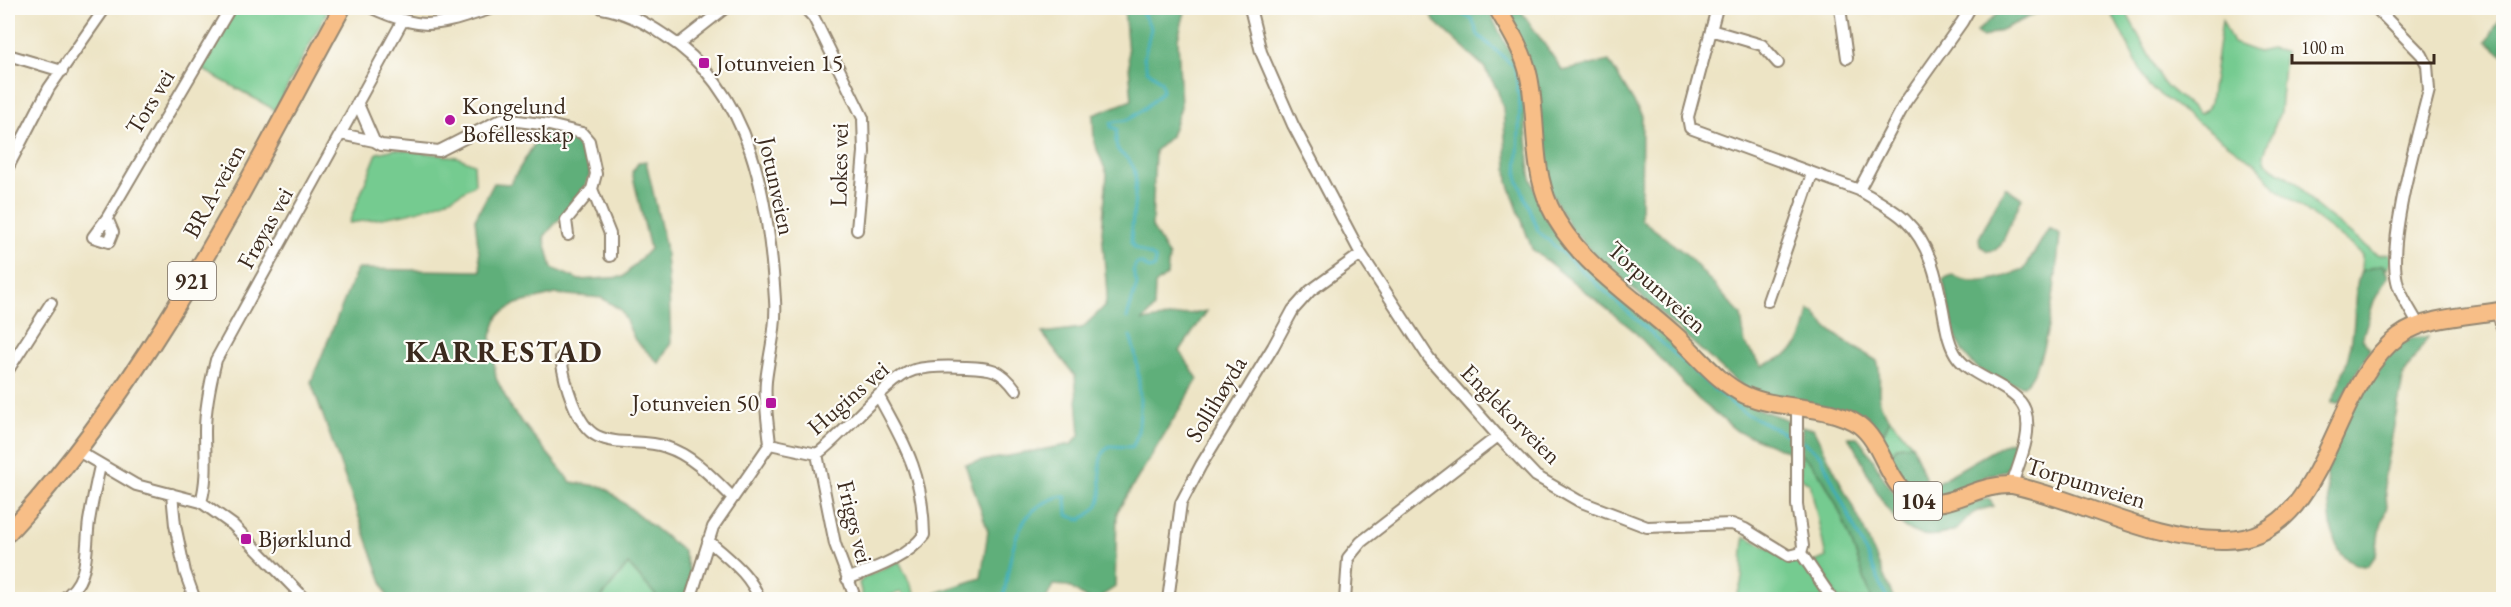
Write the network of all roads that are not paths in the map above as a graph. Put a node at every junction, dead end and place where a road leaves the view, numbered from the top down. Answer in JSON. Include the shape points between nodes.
{"nodes":[{"id":1,"x":105,"y":8,"type":"edge"},
{"id":2,"x":230,"y":8,"type":"edge"},
{"id":3,"x":342,"y":8,"type":"edge"},
{"id":4,"x":372,"y":8,"type":"edge"},
{"id":5,"x":493,"y":8,"type":"edge"},
{"id":6,"x":602,"y":8,"type":"edge"},
{"id":7,"x":725,"y":8,"type":"edge"},
{"id":8,"x":805,"y":8,"type":"edge"},
{"id":9,"x":1250,"y":8,"type":"edge"},
{"id":10,"x":1497,"y":8,"type":"edge"},
{"id":11,"x":1716,"y":8,"type":"edge"},
{"id":12,"x":1840,"y":8,"type":"edge"},
{"id":13,"x":1970,"y":8,"type":"edge"},
{"id":14,"x":2376,"y":8,"type":"edge"},
{"id":15,"x":402,"y":22,"type":"junction"},
{"id":16,"x":1711,"y":30,"type":"junction"},
{"id":17,"x":679,"y":44,"type":"junction"},
{"id":18,"x":8,"y":55,"type":"edge"},
{"id":19,"x":1847,"y":58,"type":"dead end"},
{"id":20,"x":1778,"y":63,"type":"dead end"},
{"id":21,"x":62,"y":71,"type":"junction"},
{"id":22,"x":358,"y":104,"type":"junction"},
{"id":23,"x":341,"y":134,"type":"junction"},
{"id":24,"x":374,"y":141,"type":"junction"},
{"id":25,"x":8,"y":167,"type":"edge"},
{"id":26,"x":1812,"y":174,"type":"junction"},
{"id":27,"x":592,"y":189,"type":"junction"},
{"id":28,"x":1859,"y":190,"type":"junction"},
{"id":29,"x":107,"y":218,"type":"dead end"},
{"id":30,"x":858,"y":230,"type":"dead end"},
{"id":31,"x":568,"y":235,"type":"dead end"},
{"id":32,"x":1361,"y":254,"type":"junction"},
{"id":33,"x":610,"y":256,"type":"dead end"},
{"id":34,"x":1768,"y":301,"type":"dead end"},
{"id":35,"x":51,"y":303,"type":"dead end"},
{"id":36,"x":2502,"y":310,"type":"edge"},
{"id":37,"x":2419,"y":326,"type":"junction"},
{"id":38,"x":2504,"y":328,"type":"edge"},
{"id":39,"x":561,"y":358,"type":"dead end"},
{"id":40,"x":8,"y":370,"type":"edge"},
{"id":41,"x":1016,"y":390,"type":"dead end"},
{"id":42,"x":879,"y":397,"type":"junction"},
{"id":43,"x":1797,"y":409,"type":"junction"},
{"id":44,"x":1498,"y":436,"type":"junction"},
{"id":45,"x":770,"y":444,"type":"junction"},
{"id":46,"x":78,"y":451,"type":"junction"},
{"id":47,"x":817,"y":454,"type":"junction"},
{"id":48,"x":100,"y":466,"type":"junction"},
{"id":49,"x":2012,"y":485,"type":"junction"},
{"id":50,"x":172,"y":494,"type":"junction"},
{"id":51,"x":732,"y":496,"type":"junction"},
{"id":52,"x":201,"y":502,"type":"junction"},
{"id":53,"x":8,"y":533,"type":"edge"},
{"id":54,"x":708,"y":540,"type":"junction"},
{"id":55,"x":1801,"y":553,"type":"junction"},
{"id":56,"x":847,"y":579,"type":"junction"},
{"id":57,"x":61,"y":600,"type":"edge"},
{"id":58,"x":195,"y":600,"type":"edge"},
{"id":59,"x":306,"y":600,"type":"edge"},
{"id":60,"x":690,"y":600,"type":"edge"},
{"id":61,"x":760,"y":600,"type":"edge"},
{"id":62,"x":856,"y":600,"type":"edge"},
{"id":63,"x":1168,"y":600,"type":"edge"},
{"id":64,"x":1345,"y":600,"type":"edge"},
{"id":65,"x":1833,"y":600,"type":"edge"}],
"edges":[{"from":1,"to":21,"type":"street"},
{"from":2,"to":29,"type":"street","name":"Tors vei"},
{"from":3,"to":46,"type":"main road","name":"BRA-veien","number":"921","via":[[182,299],[145,359]]},
{"from":4,"to":15,"type":"street"},
{"from":5,"to":15,"type":"street","via":[[428,26]]},
{"from":6,"to":17,"type":"street","name":"Jotunveien","via":[[631,16]]},
{"from":7,"to":17,"type":"street"},
{"from":8,"to":30,"type":"street","name":"Lokes vei","via":[[814,18],[863,118]]},
{"from":9,"to":32,"type":"street","name":"Englekorveien","via":[[1261,52],[1293,125]]},
{"from":10,"to":43,"type":"main road","name":"Torpumveien","number":"104","via":[[1526,67],[1541,182],[1565,231],[1614,283],[1742,394]]},
{"from":11,"to":16,"type":"street"},
{"from":12,"to":19,"type":"street"},
{"from":13,"to":28,"type":"street","via":[[1906,101]]},
{"from":14,"to":37,"type":"street","via":[[2422,55],[2430,77],[2394,265],[2397,283]]},
{"from":15,"to":22,"type":"street","name":"Frøyas vei"},
{"from":16,"to":20,"type":"street","via":[[1762,45]]},
{"from":16,"to":26,"type":"street","via":[[1688,117],[1690,128]]},
{"from":17,"to":45,"type":"street","name":"Jotunveien","via":[[728,97],[754,158],[776,301],[765,394]]},
{"from":18,"to":21,"type":"street"},
{"from":21,"to":25,"type":"street"},
{"from":22,"to":23,"type":"street","name":"Frøyas vei"},
{"from":22,"to":24,"type":"street"},
{"from":23,"to":24,"type":"street"},
{"from":23,"to":52,"type":"street","name":"Frøyas vei","via":[[216,360],[207,394],[206,486]]},
{"from":24,"to":27,"type":"street","via":[[439,151],[502,119],[549,124],[582,133],[589,141],[596,174]]},
{"from":26,"to":28,"type":"street"},
{"from":26,"to":34,"type":"street"},
{"from":27,"to":31,"type":"street","via":[[566,220]]},
{"from":27,"to":33,"type":"street","via":[[610,234]]},
{"from":28,"to":49,"type":"street","via":[[1903,218],[1924,247],[1936,273],[1956,357],[2023,404],[2028,426]]},
{"from":32,"to":44,"type":"street","name":"Englekorveien","via":[[1429,358]]},
{"from":32,"to":63,"type":"street","name":"Sollihøyda","via":[[1310,291],[1293,310],[1201,465],[1181,503]]},
{"from":35,"to":40,"type":"street"},
{"from":36,"to":37,"type":"main road","name":"Torpumveien","number":"104"},
{"from":36,"to":38,"type":"main road"},
{"from":37,"to":49,"type":"main road","name":"Torpumveien","number":"104","via":[[2397,337],[2367,370],[2293,511],[2255,536],[2200,539],[2131,523]]},
{"from":39,"to":51,"type":"street","via":[[564,382],[573,403],[596,436],[665,446],[686,456]]},
{"from":41,"to":42,"type":"street","name":"Hugins vei","via":[[1004,373],[985,368],[935,367],[913,370]]},
{"from":42,"to":47,"type":"street","name":"Hugins vei"},
{"from":42,"to":56,"type":"street","via":[[918,476],[924,535],[916,546]]},
{"from":43,"to":49,"type":"main road","name":"Torpumveien","number":"104","via":[[1847,418],[1861,427],[1904,492],[1922,502],[1940,503],[1984,486]]},
{"from":43,"to":55,"type":"street"},
{"from":44,"to":55,"type":"street","name":"Englekorveien","via":[[1536,476],[1589,505],[1647,526],[1732,524],[1789,556]]},
{"from":44,"to":64,"type":"street","via":[[1361,542],[1348,558]]},
{"from":45,"to":47,"type":"street","name":"Hugins vei"},
{"from":45,"to":51,"type":"street"},
{"from":46,"to":48,"type":"street"},
{"from":46,"to":53,"type":"main road","name":"BRA-veien","number":"921"},
{"from":47,"to":56,"type":"street","name":"Friggs vei","via":[[835,544]]},
{"from":48,"to":50,"type":"street","via":[[136,485]]},
{"from":48,"to":57,"type":"street","via":[[89,524],[87,564],[71,594]]},
{"from":50,"to":52,"type":"street"},
{"from":50,"to":58,"type":"street","via":[[178,542]]},
{"from":51,"to":54,"type":"street"},
{"from":52,"to":59,"type":"street","via":[[233,525]]},
{"from":54,"to":60,"type":"street"},
{"from":54,"to":61,"type":"street","via":[[740,567]]},
{"from":55,"to":65,"type":"street"},
{"from":56,"to":62,"type":"street","name":"Friggs vei"}]}
